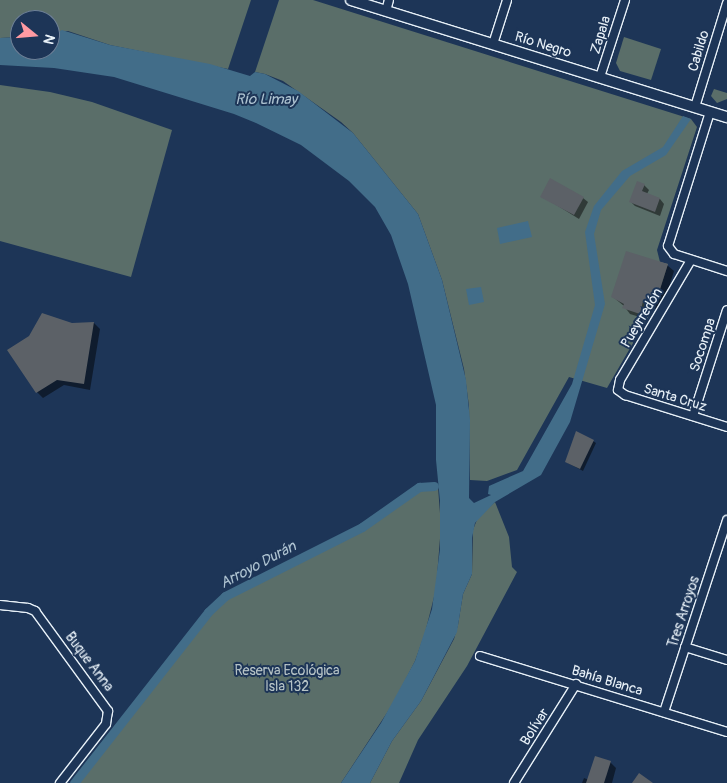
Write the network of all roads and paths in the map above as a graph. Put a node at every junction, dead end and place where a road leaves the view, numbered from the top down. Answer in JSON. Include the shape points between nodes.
{"nodes":[{"id":1,"x":352,"y":0,"type":"edge"},
{"id":2,"x":389,"y":0,"type":"edge"},
{"id":3,"x":507,"y":0,"type":"edge"},
{"id":4,"x":625,"y":0,"type":"edge"},
{"id":5,"x":727,"y":3,"type":"edge"},
{"id":6,"x":386,"y":11,"type":"junction"},
{"id":7,"x":493,"y":44,"type":"junction"},
{"id":8,"x":600,"y":78,"type":"junction"},
{"id":9,"x":695,"y":107,"type":"junction"},
{"id":10,"x":710,"y":112,"type":"junction"},
{"id":11,"x":727,"y":117,"type":"edge"},
{"id":12,"x":691,"y":260,"type":"junction"},
{"id":13,"x":727,"y":271,"type":"edge"},
{"id":14,"x":727,"y":310,"type":"edge"},
{"id":15,"x":618,"y":390,"type":"joint"},
{"id":16,"x":693,"y":416,"type":"junction"},
{"id":17,"x":727,"y":427,"type":"edge"},
{"id":18,"x":727,"y":520,"type":"edge"},
{"id":19,"x":724,"y":538,"type":"edge"},
{"id":20,"x":0,"y":605,"type":"edge"},
{"id":21,"x":685,"y":647,"type":"junction"},
{"id":22,"x":480,"y":656,"type":"dead end"},
{"id":23,"x":727,"y":660,"type":"edge"},
{"id":24,"x":576,"y":684,"type":"junction"},
{"id":25,"x":664,"y":712,"type":"junction"},
{"id":26,"x":727,"y":732,"type":"edge"},
{"id":27,"x":60,"y":783,"type":"edge"},
{"id":28,"x":514,"y":783,"type":"edge"}],
"edges":[{"from":1,"to":6,"type":"street","name":"Río Negro"},
{"from":2,"to":6,"type":"street"},
{"from":3,"to":7,"type":"street"},
{"from":4,"to":8,"type":"street","name":"Zapala"},
{"from":5,"to":9,"type":"street","name":"Cabildo"},
{"from":6,"to":7,"type":"street","name":"Río Negro"},
{"from":7,"to":8,"type":"street","name":"Río Negro"},
{"from":8,"to":9,"type":"street","name":"Río Negro"},
{"from":9,"to":10,"type":"street","name":"Río Negro"},
{"from":10,"to":11,"type":"street","name":"Río Negro"},
{"from":10,"to":12,"type":"street","via":[[669,238],[669,249]]},
{"from":12,"to":13,"type":"street"},
{"from":12,"to":15,"type":"street","name":"Pueyrredón","via":[[620,380]]},
{"from":14,"to":16,"type":"street","name":"Socompa"},
{"from":15,"to":16,"type":"street","name":"Santa Cruz"},
{"from":16,"to":17,"type":"street","name":"Santa Cruz"},
{"from":18,"to":19,"type":"street","name":"Tres Arroyos"},
{"from":19,"to":21,"type":"street","name":"Tres Arroyos"},
{"from":20,"to":27,"type":"street","name":"Buque Anna","via":[[35,611],[108,711],[106,724]]},
{"from":21,"to":23,"type":"street"},
{"from":21,"to":25,"type":"street","name":"Tres Arroyos"},
{"from":22,"to":24,"type":"street","name":"Bahía Blanca"},
{"from":24,"to":25,"type":"street","name":"Bahía Blanca"},
{"from":24,"to":28,"type":"street","name":"Bolívar"},
{"from":25,"to":26,"type":"street","name":"Bahía Blanca"}]}
